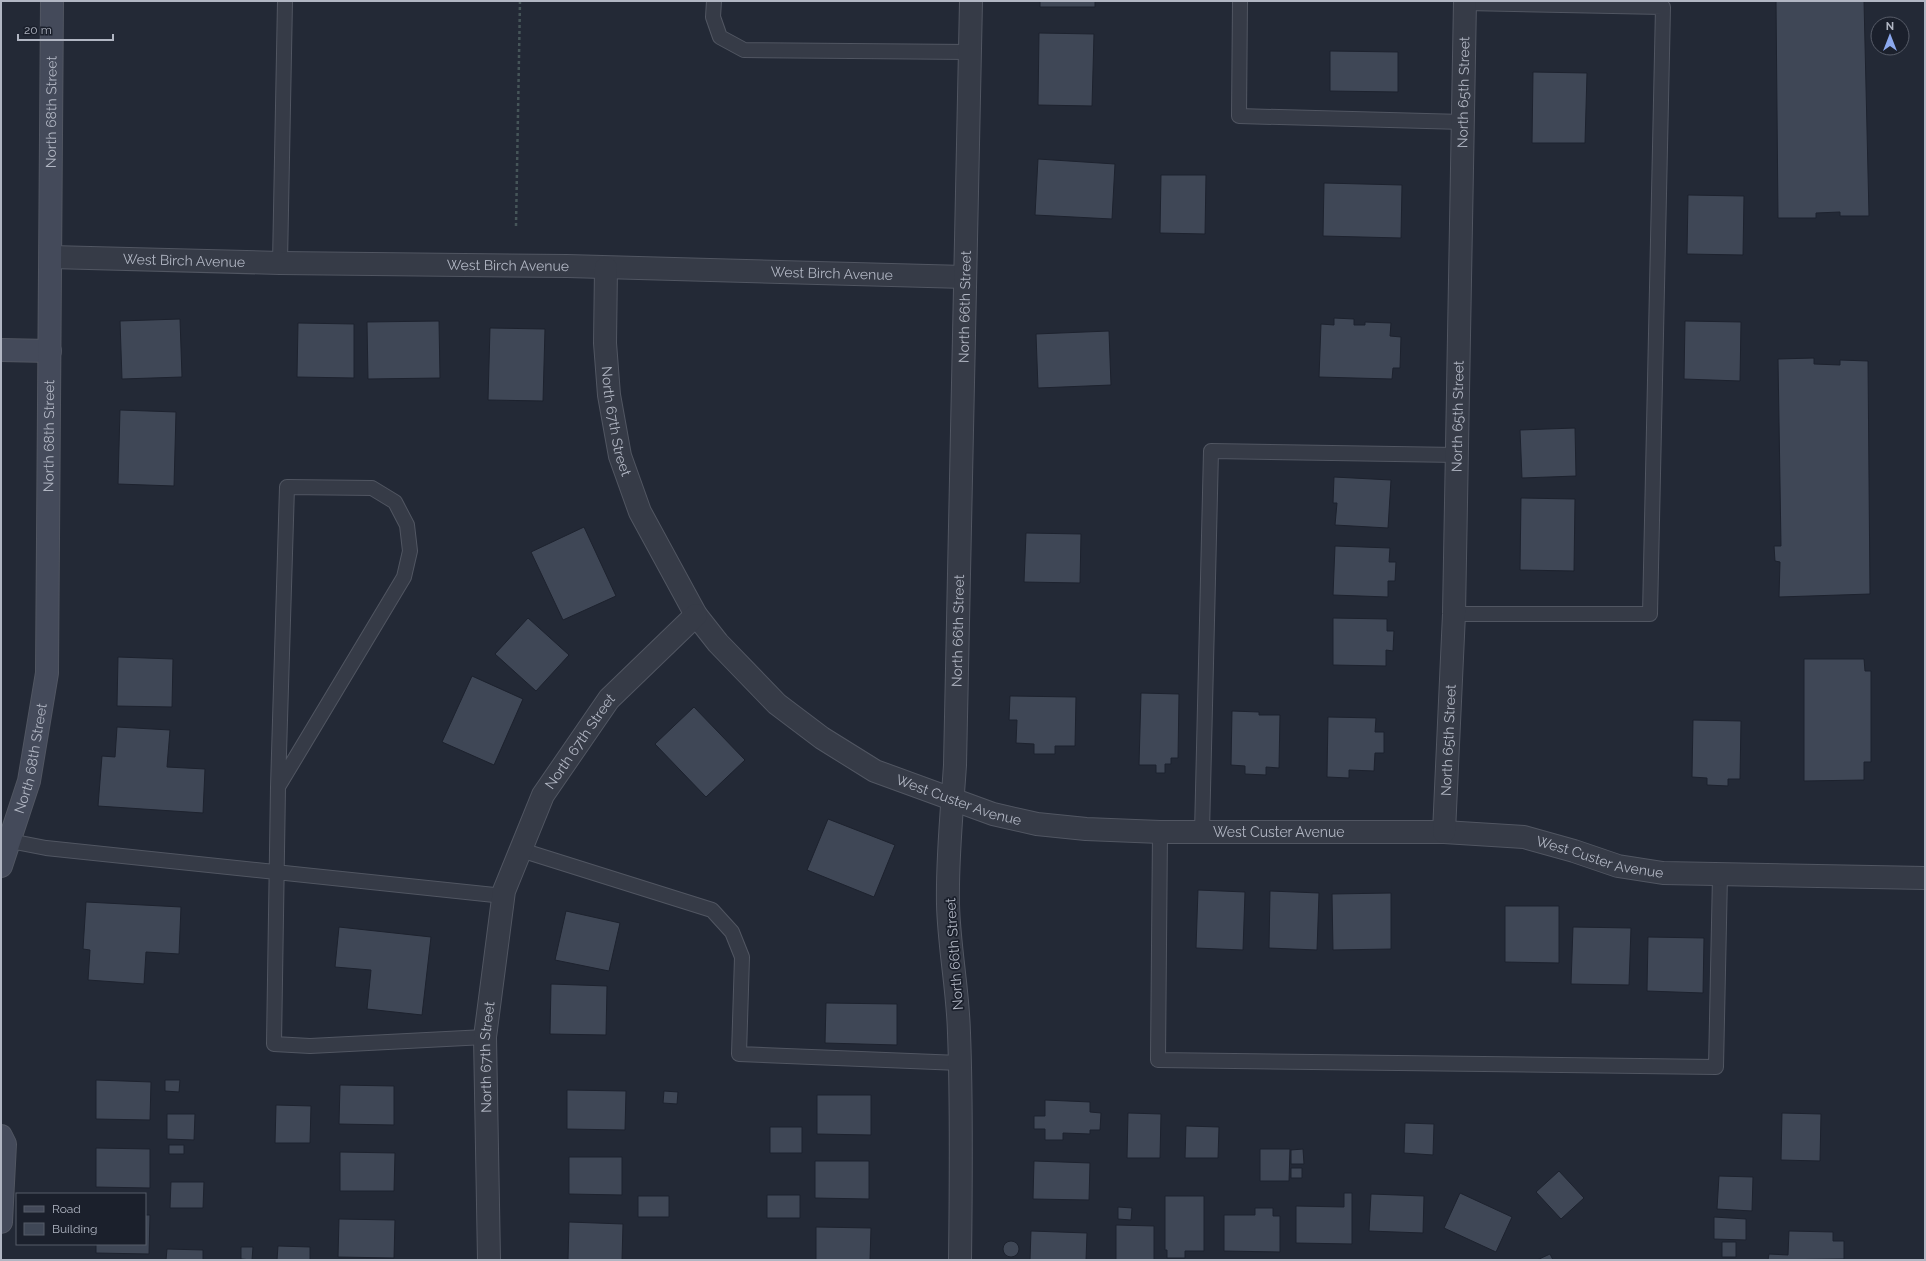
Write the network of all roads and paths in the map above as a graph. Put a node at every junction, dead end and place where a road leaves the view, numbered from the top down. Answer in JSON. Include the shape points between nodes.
{"nodes":[{"id":1,"x":52,"y":1,"type":"edge"},
{"id":2,"x":285,"y":1,"type":"edge"},
{"id":3,"x":520,"y":1,"type":"edge"},
{"id":4,"x":714,"y":1,"type":"edge"},
{"id":5,"x":971,"y":1,"type":"edge"},
{"id":6,"x":1240,"y":1,"type":"edge"},
{"id":7,"x":1465,"y":2,"type":"edge"},
{"id":8,"x":970,"y":52,"type":"junction"},
{"id":9,"x":1462,"y":122,"type":"junction"},
{"id":10,"x":516,"y":226,"type":"dead end"},
{"id":11,"x":51,"y":257,"type":"junction"},
{"id":12,"x":280,"y":263,"type":"junction"},
{"id":13,"x":606,"y":268,"type":"junction"},
{"id":14,"x":965,"y":277,"type":"junction"},
{"id":15,"x":1,"y":350,"type":"edge"},
{"id":16,"x":50,"y":351,"type":"junction"},
{"id":17,"x":1457,"y":455,"type":"junction"},
{"id":18,"x":1454,"y":614,"type":"junction"},
{"id":19,"x":696,"y":615,"type":"junction"},
{"id":20,"x":278,"y":787,"type":"junction"},
{"id":21,"x":953,"y":800,"type":"junction"},
{"id":22,"x":1160,"y":832,"type":"junction"},
{"id":23,"x":1444,"y":832,"type":"junction"},
{"id":24,"x":1202,"y":833,"type":"junction"},
{"id":25,"x":10,"y":841,"type":"junction"},
{"id":26,"x":521,"y":850,"type":"junction"},
{"id":27,"x":1,"y":866,"type":"edge"},
{"id":28,"x":276,"y":871,"type":"junction"},
{"id":29,"x":1720,"y":875,"type":"junction"},
{"id":30,"x":1925,"y":878,"type":"edge"},
{"id":31,"x":504,"y":896,"type":"junction"},
{"id":32,"x":486,"y":1037,"type":"junction"},
{"id":33,"x":960,"y":1063,"type":"junction"},
{"id":34,"x":1,"y":1136,"type":"edge"},
{"id":35,"x":1,"y":1222,"type":"edge"},
{"id":36,"x":489,"y":1260,"type":"edge"},
{"id":37,"x":960,"y":1260,"type":"edge"}],
"edges":[{"from":1,"to":11,"type":"street","name":"North 68th Street"},
{"from":2,"to":12,"type":"lane"},
{"from":3,"to":10,"type":"path"},
{"from":4,"to":8,"type":"lane","via":[[713,17],[720,38],[744,50]]},
{"from":5,"to":8,"type":"street","name":"North 66th Street"},
{"from":6,"to":9,"type":"lane","via":[[1239,116]]},
{"from":7,"to":9,"type":"street","name":"North 65th Street"},
{"from":7,"to":18,"type":"lane","via":[[1663,7],[1650,614]]},
{"from":8,"to":14,"type":"street","name":"North 66th Street"},
{"from":9,"to":17,"type":"street","name":"North 65th Street"},
{"from":11,"to":12,"type":"street","name":"West Birch Avenue"},
{"from":11,"to":16,"type":"street","name":"North 68th Street"},
{"from":12,"to":13,"type":"street","name":"West Birch Avenue"},
{"from":13,"to":14,"type":"street","name":"West Birch Avenue"},
{"from":13,"to":19,"type":"street","name":"North 67th Street","via":[[605,343],[609,395],[620,456],[640,512]]},
{"from":14,"to":21,"type":"street","name":"North 66th Street"},
{"from":15,"to":16,"type":"street"},
{"from":16,"to":25,"type":"street","name":"North 68th Street","via":[[47,673],[29,780]]},
{"from":17,"to":18,"type":"street","name":"North 65th Street"},
{"from":17,"to":24,"type":"lane","via":[[1211,451]]},
{"from":18,"to":23,"type":"street","name":"North 65th Street"},
{"from":19,"to":21,"type":"street","name":"West Custer Avenue","via":[[718,643],[777,704],[822,738],[875,770]]},
{"from":19,"to":26,"type":"street","name":"North 67th Street","via":[[609,699],[543,795]]},
{"from":20,"to":20,"type":"lane","via":[[287,487],[372,488],[395,502],[407,525],[410,551],[404,577]]},
{"from":20,"to":28,"type":"lane"},
{"from":21,"to":22,"type":"street","name":"West Custer Avenue","via":[[993,814],[1037,824]]},
{"from":21,"to":33,"type":"street","name":"North 66th Street","via":[[948,904],[959,1020]]},
{"from":22,"to":24,"type":"street","name":"West Custer Avenue"},
{"from":22,"to":29,"type":"lane","via":[[1158,1060],[1716,1067]]},
{"from":23,"to":24,"type":"street","name":"West Custer Avenue"},
{"from":23,"to":29,"type":"street","name":"West Custer Avenue","via":[[1524,837],[1618,866],[1663,873]]},
{"from":25,"to":27,"type":"street","name":"North 68th Street"},
{"from":25,"to":28,"type":"lane","via":[[46,848]]},
{"from":26,"to":31,"type":"street","name":"North 67th Street"},
{"from":26,"to":33,"type":"lane","via":[[712,910],[732,932],[742,957],[738,1054]]},
{"from":28,"to":31,"type":"lane"},
{"from":28,"to":32,"type":"lane","via":[[274,1044],[310,1046]]},
{"from":29,"to":30,"type":"street","name":"West Custer Avenue"},
{"from":31,"to":32,"type":"street","name":"North 67th Street"},
{"from":32,"to":36,"type":"street","name":"North 67th Street"},
{"from":33,"to":37,"type":"street","name":"North 66th Street"},
{"from":34,"to":35,"type":"street","via":[[5,1144]]}]}
